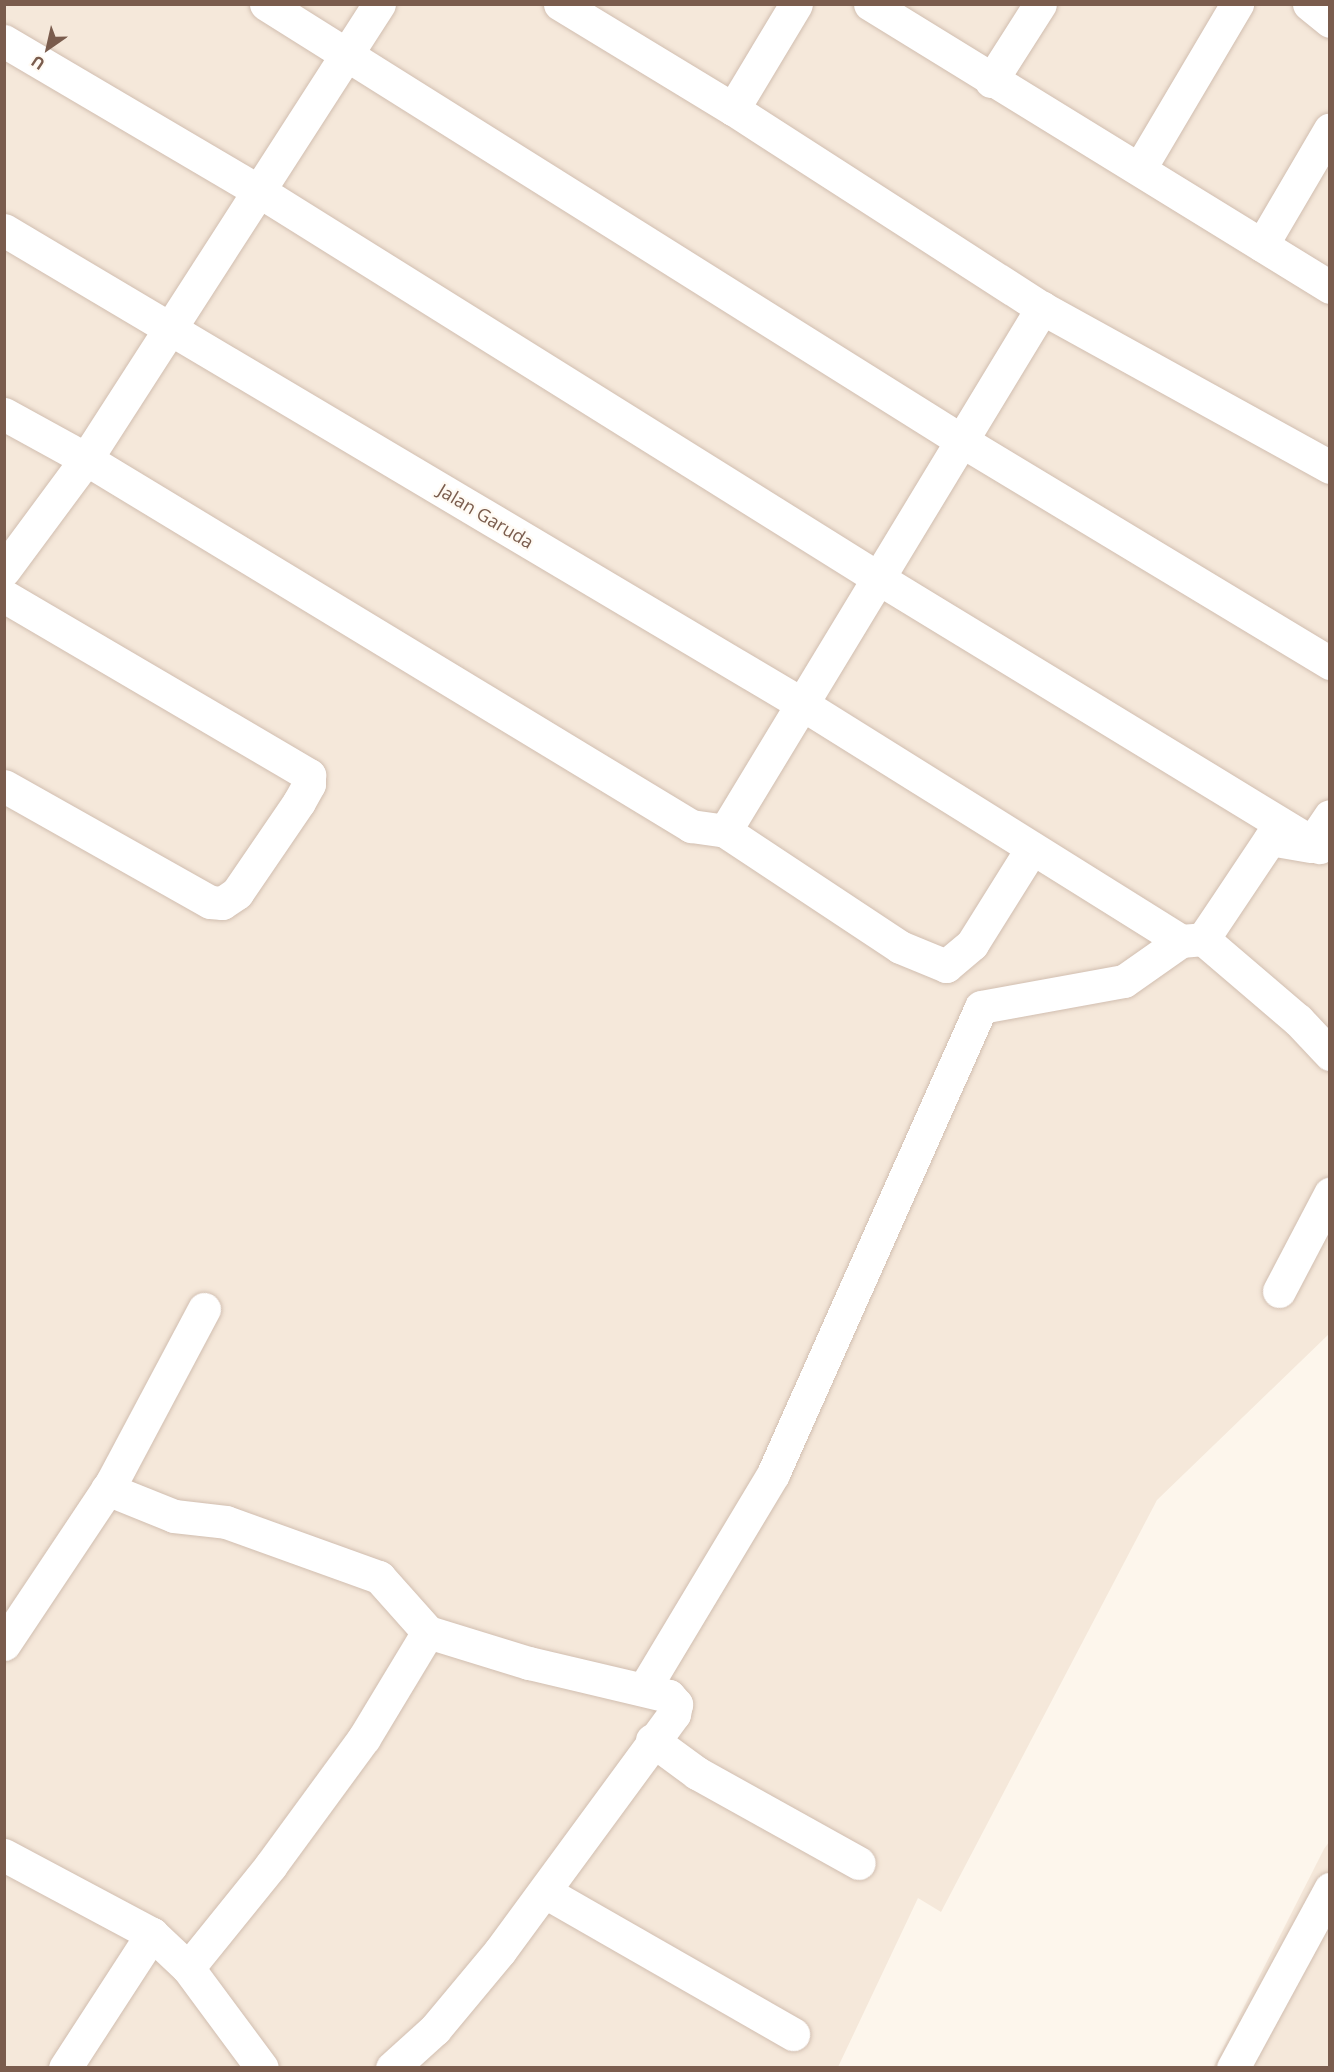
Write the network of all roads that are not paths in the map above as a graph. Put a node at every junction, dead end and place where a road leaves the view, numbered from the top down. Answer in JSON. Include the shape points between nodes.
{"nodes":[{"id":1,"x":266,"y":4,"type":"edge"},
{"id":2,"x":379,"y":4,"type":"edge"},
{"id":3,"x":560,"y":4,"type":"edge"},
{"id":4,"x":796,"y":4,"type":"edge"},
{"id":5,"x":870,"y":4,"type":"edge"},
{"id":6,"x":1040,"y":4,"type":"edge"},
{"id":7,"x":1237,"y":4,"type":"edge"},
{"id":8,"x":1309,"y":4,"type":"edge"},
{"id":9,"x":1329,"y":21,"type":"edge"},
{"id":10,"x":4,"y":41,"type":"edge"},
{"id":11,"x":349,"y":53,"type":"junction"},
{"id":12,"x":991,"y":81,"type":"junction"},
{"id":13,"x":733,"y":109,"type":"junction"},
{"id":14,"x":1329,"y":129,"type":"edge"},
{"id":15,"x":1140,"y":168,"type":"junction"},
{"id":16,"x":259,"y":191,"type":"junction"},
{"id":17,"x":4,"y":230,"type":"edge"},
{"id":18,"x":1262,"y":245,"type":"junction"},
{"id":19,"x":1329,"y":287,"type":"edge"},
{"id":20,"x":1042,"y":308,"type":"junction"},
{"id":21,"x":170,"y":328,"type":"junction"},
{"id":22,"x":4,"y":414,"type":"edge"},
{"id":23,"x":962,"y":441,"type":"junction"},
{"id":24,"x":86,"y":459,"type":"junction"},
{"id":25,"x":1329,"y":466,"type":"edge"},
{"id":26,"x":4,"y":570,"type":"edge"},
{"id":27,"x":878,"y":578,"type":"junction"},
{"id":28,"x":4,"y":596,"type":"edge"},
{"id":29,"x":1329,"y":663,"type":"edge"},
{"id":30,"x":802,"y":704,"type":"junction"},
{"id":31,"x":4,"y":786,"type":"edge"},
{"id":32,"x":725,"y":831,"type":"junction"},
{"id":33,"x":1323,"y":838,"type":"edge"},
{"id":34,"x":1032,"y":848,"type":"junction"},
{"id":35,"x":1192,"y":940,"type":"junction"},
{"id":36,"x":1329,"y":1054,"type":"edge"},
{"id":37,"x":1329,"y":1194,"type":"edge"},
{"id":38,"x":1279,"y":1291,"type":"dead end"},
{"id":39,"x":204,"y":1309,"type":"dead end"},
{"id":40,"x":107,"y":1489,"type":"junction"},
{"id":41,"x":429,"y":1632,"type":"junction"},
{"id":42,"x":4,"y":1644,"type":"edge"},
{"id":43,"x":644,"y":1689,"type":"junction"},
{"id":44,"x":652,"y":1740,"type":"junction"},
{"id":45,"x":4,"y":1855,"type":"edge"},
{"id":46,"x":860,"y":1863,"type":"dead end"},
{"id":47,"x":1329,"y":1889,"type":"edge"},
{"id":48,"x":545,"y":1892,"type":"junction"},
{"id":49,"x":152,"y":1934,"type":"junction"},
{"id":50,"x":188,"y":1968,"type":"junction"},
{"id":51,"x":793,"y":2034,"type":"dead end"},
{"id":52,"x":65,"y":2067,"type":"edge"},
{"id":53,"x":262,"y":2067,"type":"edge"},
{"id":54,"x":392,"y":2067,"type":"edge"},
{"id":55,"x":1233,"y":2067,"type":"edge"}],
"edges":[{"from":1,"to":11,"type":"street"},
{"from":2,"to":11,"type":"street"},
{"from":3,"to":13,"type":"street"},
{"from":4,"to":13,"type":"street"},
{"from":5,"to":12,"type":"street"},
{"from":6,"to":12,"type":"street"},
{"from":7,"to":15,"type":"street"},
{"from":8,"to":9,"type":"street"},
{"from":10,"to":16,"type":"street"},
{"from":11,"to":16,"type":"street"},
{"from":11,"to":23,"type":"street"},
{"from":12,"to":15,"type":"street"},
{"from":13,"to":20,"type":"street"},
{"from":14,"to":18,"type":"street"},
{"from":15,"to":18,"type":"street"},
{"from":16,"to":21,"type":"street"},
{"from":16,"to":27,"type":"street"},
{"from":17,"to":21,"type":"street","name":"Jalan Garuda"},
{"from":18,"to":19,"type":"street"},
{"from":20,"to":23,"type":"street"},
{"from":20,"to":25,"type":"street"},
{"from":21,"to":24,"type":"street"},
{"from":21,"to":30,"type":"street","name":"Jalan Garuda"},
{"from":22,"to":24,"type":"street"},
{"from":23,"to":27,"type":"street"},
{"from":23,"to":29,"type":"street"},
{"from":24,"to":26,"type":"street"},
{"from":24,"to":32,"type":"street","via":[[691,826]]},
{"from":27,"to":30,"type":"street"},
{"from":27,"to":33,"type":"street"},
{"from":28,"to":31,"type":"street","via":[[309,775],[309,784],[237,893],[222,903],[210,903]]},
{"from":30,"to":32,"type":"street"},
{"from":30,"to":34,"type":"street","name":"Jalan Garuda"},
{"from":32,"to":34,"type":"street","via":[[900,947],[946,966],[972,944]]},
{"from":33,"to":35,"type":"street","via":[[1270,839]]},
{"from":34,"to":35,"type":"street","name":"Jalan Garuda"},
{"from":35,"to":36,"type":"street","name":"Jalan Garuda","via":[[1298,1020]]},
{"from":35,"to":43,"type":"street","via":[[1124,981],[981,1006],[773,1474]]},
{"from":37,"to":38,"type":"street"},
{"from":39,"to":40,"type":"street"},
{"from":40,"to":41,"type":"street","via":[[174,1516],[226,1522],[379,1577]]},
{"from":40,"to":42,"type":"street"},
{"from":41,"to":43,"type":"street","via":[[529,1663]]},
{"from":41,"to":50,"type":"street","via":[[364,1738],[272,1864]]},
{"from":43,"to":44,"type":"street","via":[[669,1696],[676,1704],[674,1714]]},
{"from":44,"to":46,"type":"street","via":[[697,1773]]},
{"from":44,"to":48,"type":"street"},
{"from":45,"to":49,"type":"street"},
{"from":47,"to":55,"type":"street"},
{"from":48,"to":51,"type":"street"},
{"from":48,"to":54,"type":"street","via":[[435,2029]]},
{"from":49,"to":50,"type":"street"},
{"from":49,"to":52,"type":"street"},
{"from":50,"to":53,"type":"street"}]}
